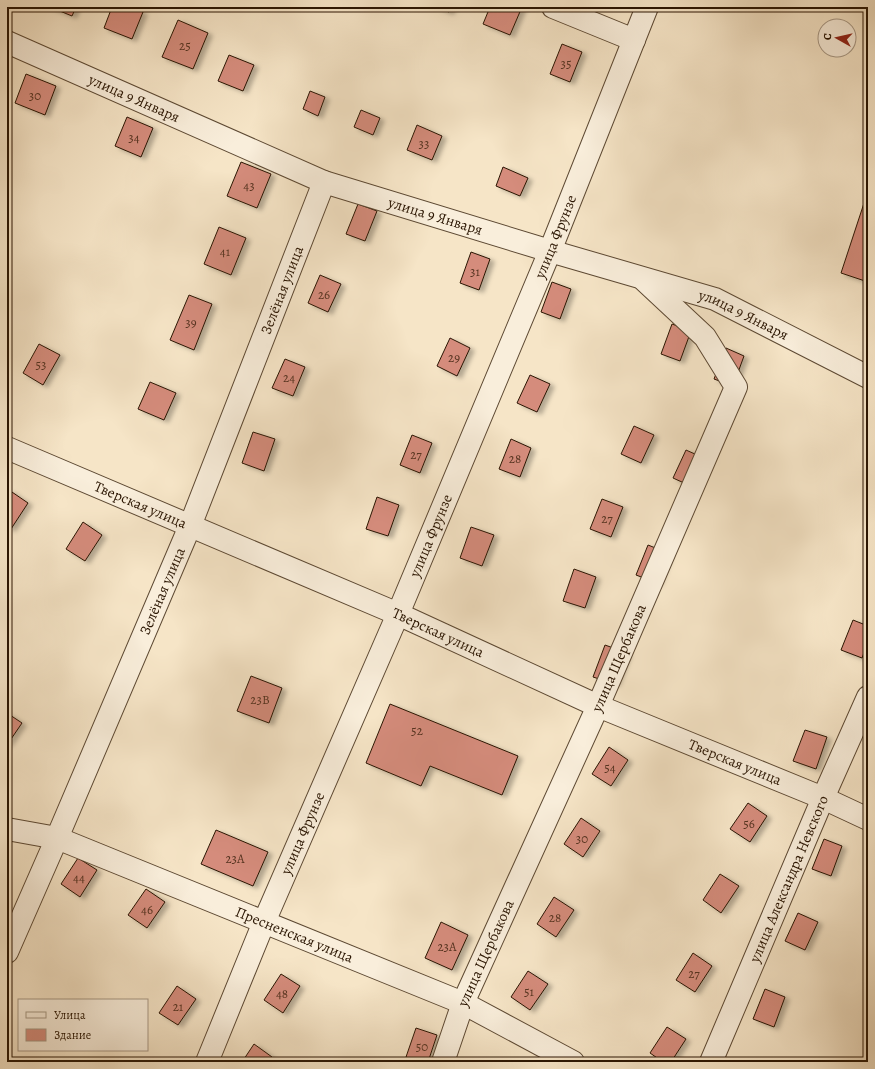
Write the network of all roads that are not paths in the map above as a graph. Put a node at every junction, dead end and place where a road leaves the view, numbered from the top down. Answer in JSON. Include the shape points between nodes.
{"nodes":[{"id":1,"x":553,"y":7,"type":"edge"},
{"id":2,"x":647,"y":7,"type":"edge"},
{"id":3,"x":634,"y":40,"type":"junction"},
{"id":4,"x":7,"y":42,"type":"edge"},
{"id":5,"x":324,"y":182,"type":"junction"},
{"id":6,"x":550,"y":251,"type":"junction"},
{"id":7,"x":642,"y":278,"type":"junction"},
{"id":8,"x":868,"y":377,"type":"edge"},
{"id":9,"x":7,"y":448,"type":"edge"},
{"id":10,"x":190,"y":526,"type":"junction"},
{"id":11,"x":398,"y":614,"type":"junction"},
{"id":12,"x":868,"y":696,"type":"edge"},
{"id":13,"x":598,"y":706,"type":"junction"},
{"id":14,"x":823,"y":798,"type":"junction"},
{"id":15,"x":868,"y":818,"type":"edge"},
{"id":16,"x":7,"y":829,"type":"edge"},
{"id":17,"x":58,"y":838,"type":"junction"},
{"id":18,"x":264,"y":922,"type":"junction"},
{"id":19,"x":7,"y":952,"type":"edge"},
{"id":20,"x":463,"y":1003,"type":"junction"},
{"id":21,"x":207,"y":1062,"type":"edge"},
{"id":22,"x":443,"y":1062,"type":"edge"},
{"id":23,"x":573,"y":1062,"type":"edge"},
{"id":24,"x":711,"y":1062,"type":"edge"}],
"edges":[{"from":1,"to":3,"type":"street"},
{"from":2,"to":3,"type":"street","name":"улица Фрунзе"},
{"from":3,"to":6,"type":"street","name":"улица Фрунзе"},
{"from":4,"to":5,"type":"street","name":"улица 9 Января"},
{"from":5,"to":6,"type":"street","name":"улица 9 Января"},
{"from":5,"to":10,"type":"street","name":"Зелёная улица"},
{"from":6,"to":7,"type":"street","name":"улица 9 Января"},
{"from":6,"to":11,"type":"street","name":"улица Фрунзе"},
{"from":7,"to":8,"type":"street","name":"улица 9 Января","via":[[715,299]]},
{"from":7,"to":13,"type":"street","name":"улица Щербакова","via":[[705,337],[736,387]]},
{"from":9,"to":10,"type":"street","name":"Тверская улица"},
{"from":10,"to":11,"type":"street","name":"Тверская улица"},
{"from":10,"to":17,"type":"street","name":"Зелёная улица"},
{"from":11,"to":13,"type":"street","name":"Тверская улица"},
{"from":11,"to":18,"type":"street","name":"улица Фрунзе"},
{"from":12,"to":14,"type":"street","name":"улица Александра Невского"},
{"from":13,"to":14,"type":"street","name":"Тверская улица"},
{"from":13,"to":20,"type":"street","name":"улица Щербакова"},
{"from":14,"to":15,"type":"street","name":"Тверская улица"},
{"from":14,"to":24,"type":"street","name":"улица Александра Невского"},
{"from":16,"to":17,"type":"street","name":"Пресненская улица"},
{"from":17,"to":18,"type":"street","name":"Пресненская улица"},
{"from":17,"to":19,"type":"street","name":"Зелёная улица"},
{"from":18,"to":20,"type":"street","name":"Пресненская улица"},
{"from":18,"to":21,"type":"street","name":"улица Фрунзе"},
{"from":20,"to":22,"type":"street","name":"улица Щербакова"},
{"from":20,"to":23,"type":"street","name":"Пресненская улица"}]}
